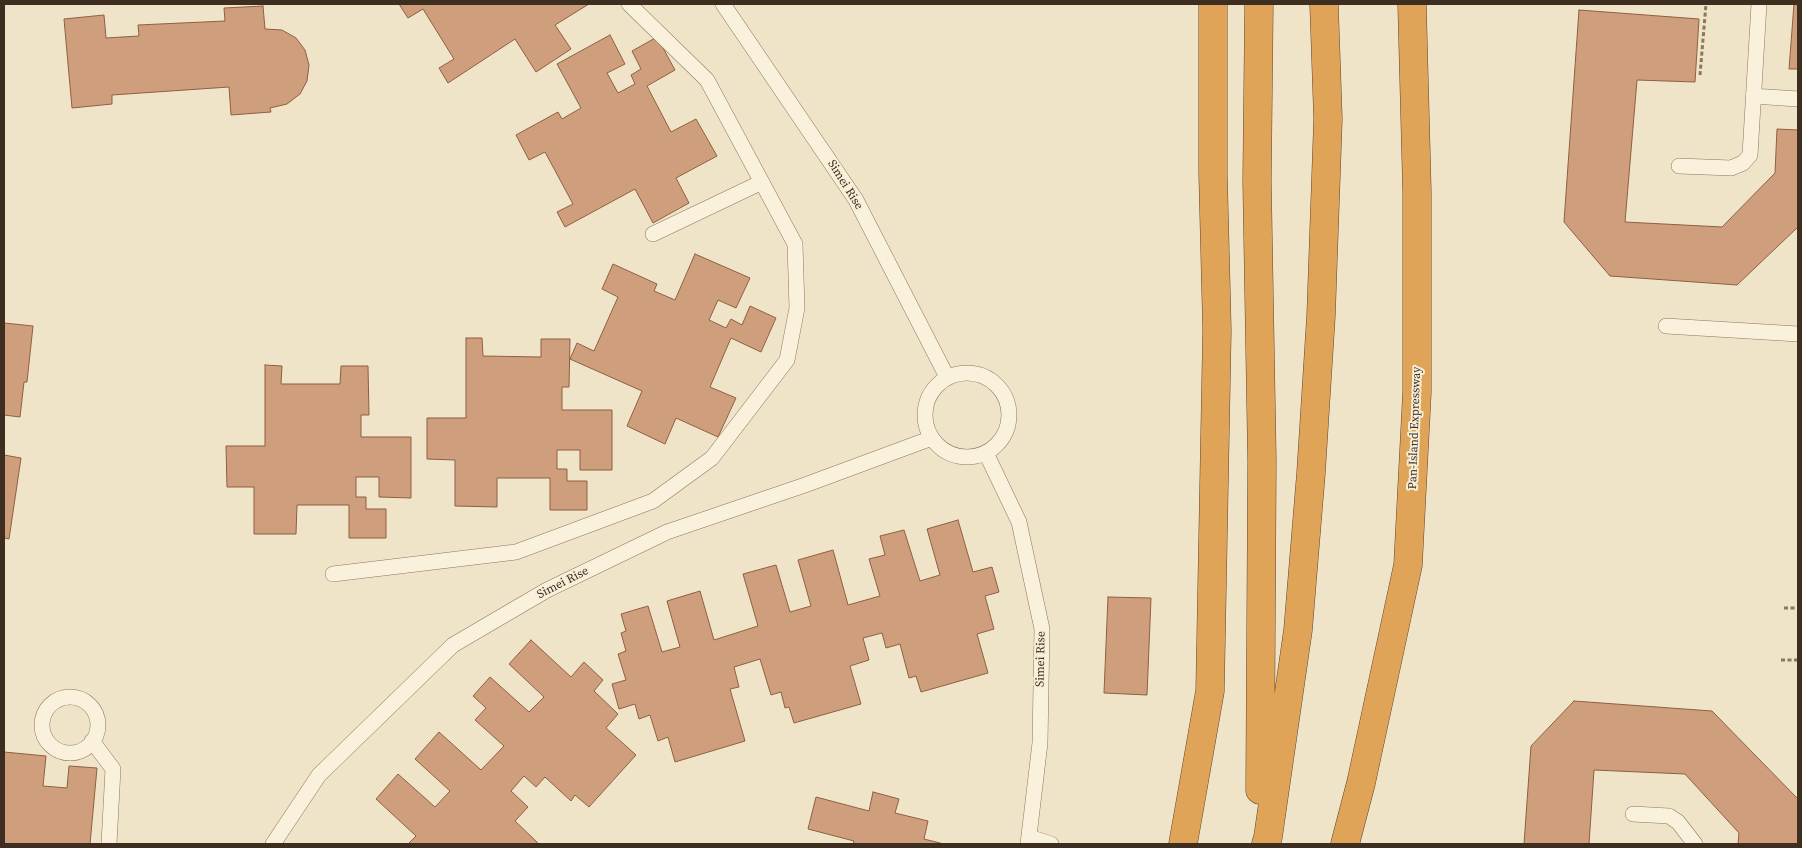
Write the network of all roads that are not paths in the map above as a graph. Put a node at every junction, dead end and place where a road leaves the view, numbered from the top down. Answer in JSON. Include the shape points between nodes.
{"nodes":[{"id":1,"x":629,"y":4,"type":"edge"},
{"id":2,"x":723,"y":4,"type":"edge"},
{"id":3,"x":1213,"y":4,"type":"edge"},
{"id":4,"x":1324,"y":4,"type":"edge"},
{"id":5,"x":1412,"y":4,"type":"edge"},
{"id":6,"x":1760,"y":4,"type":"edge"},
{"id":7,"x":1259,"y":7,"type":"edge"},
{"id":8,"x":1753,"y":96,"type":"junction"},
{"id":9,"x":1798,"y":99,"type":"edge"},
{"id":10,"x":1679,"y":166,"type":"dead end"},
{"id":11,"x":762,"y":182,"type":"junction"},
{"id":12,"x":653,"y":234,"type":"dead end"},
{"id":13,"x":1666,"y":326,"type":"dead end"},
{"id":14,"x":1798,"y":334,"type":"edge"},
{"id":15,"x":947,"y":377,"type":"junction"},
{"id":16,"x":932,"y":438,"type":"junction"},
{"id":17,"x":986,"y":453,"type":"junction"},
{"id":18,"x":333,"y":574,"type":"dead end"},
{"id":19,"x":92,"y":741,"type":"dead end"},
{"id":20,"x":1361,"y":783,"type":"junction"},
{"id":21,"x":1633,"y":814,"type":"dead end"},
{"id":22,"x":1029,"y":840,"type":"edge"},
{"id":23,"x":109,"y":844,"type":"edge"},
{"id":24,"x":272,"y":844,"type":"edge"},
{"id":25,"x":1051,"y":844,"type":"edge"},
{"id":26,"x":1183,"y":844,"type":"edge"},
{"id":27,"x":1258,"y":844,"type":"edge"},
{"id":28,"x":1266,"y":844,"type":"edge"},
{"id":29,"x":1346,"y":844,"type":"edge"},
{"id":30,"x":1359,"y":844,"type":"edge"},
{"id":31,"x":1695,"y":844,"type":"edge"}],
"edges":[{"from":1,"to":11,"type":"lane","via":[[707,80]]},
{"from":2,"to":15,"type":"lane","name":"Simei Rise","via":[[856,200]]},
{"from":3,"to":26,"type":"highway","via":[[1217,330],[1210,691]]},
{"from":4,"to":28,"type":"highway","via":[[1328,119],[1311,473],[1298,630]]},
{"from":5,"to":20,"type":"highway","name":"Pan-Island Expressway","via":[[1418,392],[1408,565]]},
{"from":6,"to":8,"type":"lane"},
{"from":7,"to":27,"type":"highway","via":[[1257,181],[1262,471]]},
{"from":8,"to":9,"type":"lane"},
{"from":8,"to":10,"type":"lane","via":[[1750,156],[1743,163],[1731,168]]},
{"from":11,"to":12,"type":"lane"},
{"from":11,"to":18,"type":"lane","via":[[795,244],[797,308],[786,360],[712,458],[654,501],[516,552]]},
{"from":13,"to":14,"type":"lane"},
{"from":15,"to":16,"type":"lane","via":[[934,389],[926,404],[926,422]]},
{"from":15,"to":17,"type":"lane","via":[[963,372],[980,374],[994,382],[1005,395],[1010,411],[1008,428],[999,443]]},
{"from":16,"to":17,"type":"lane","via":[[942,449],[956,456]]},
{"from":16,"to":24,"type":"lane","name":"Simei Rise","via":[[667,532],[547,590],[453,645],[318,775]]},
{"from":17,"to":22,"type":"lane","name":"Simei Rise","via":[[1018,522],[1042,630],[1040,743]]},
{"from":19,"to":23,"type":"lane","via":[[113,769]]},
{"from":20,"to":29,"type":"highway","name":"Pan-Island Expressway"},
{"from":20,"to":30,"type":"highway","via":[[1365,801]]},
{"from":21,"to":31,"type":"lane","via":[[1669,816],[1678,822]]},
{"from":22,"to":25,"type":"lane"}]}
